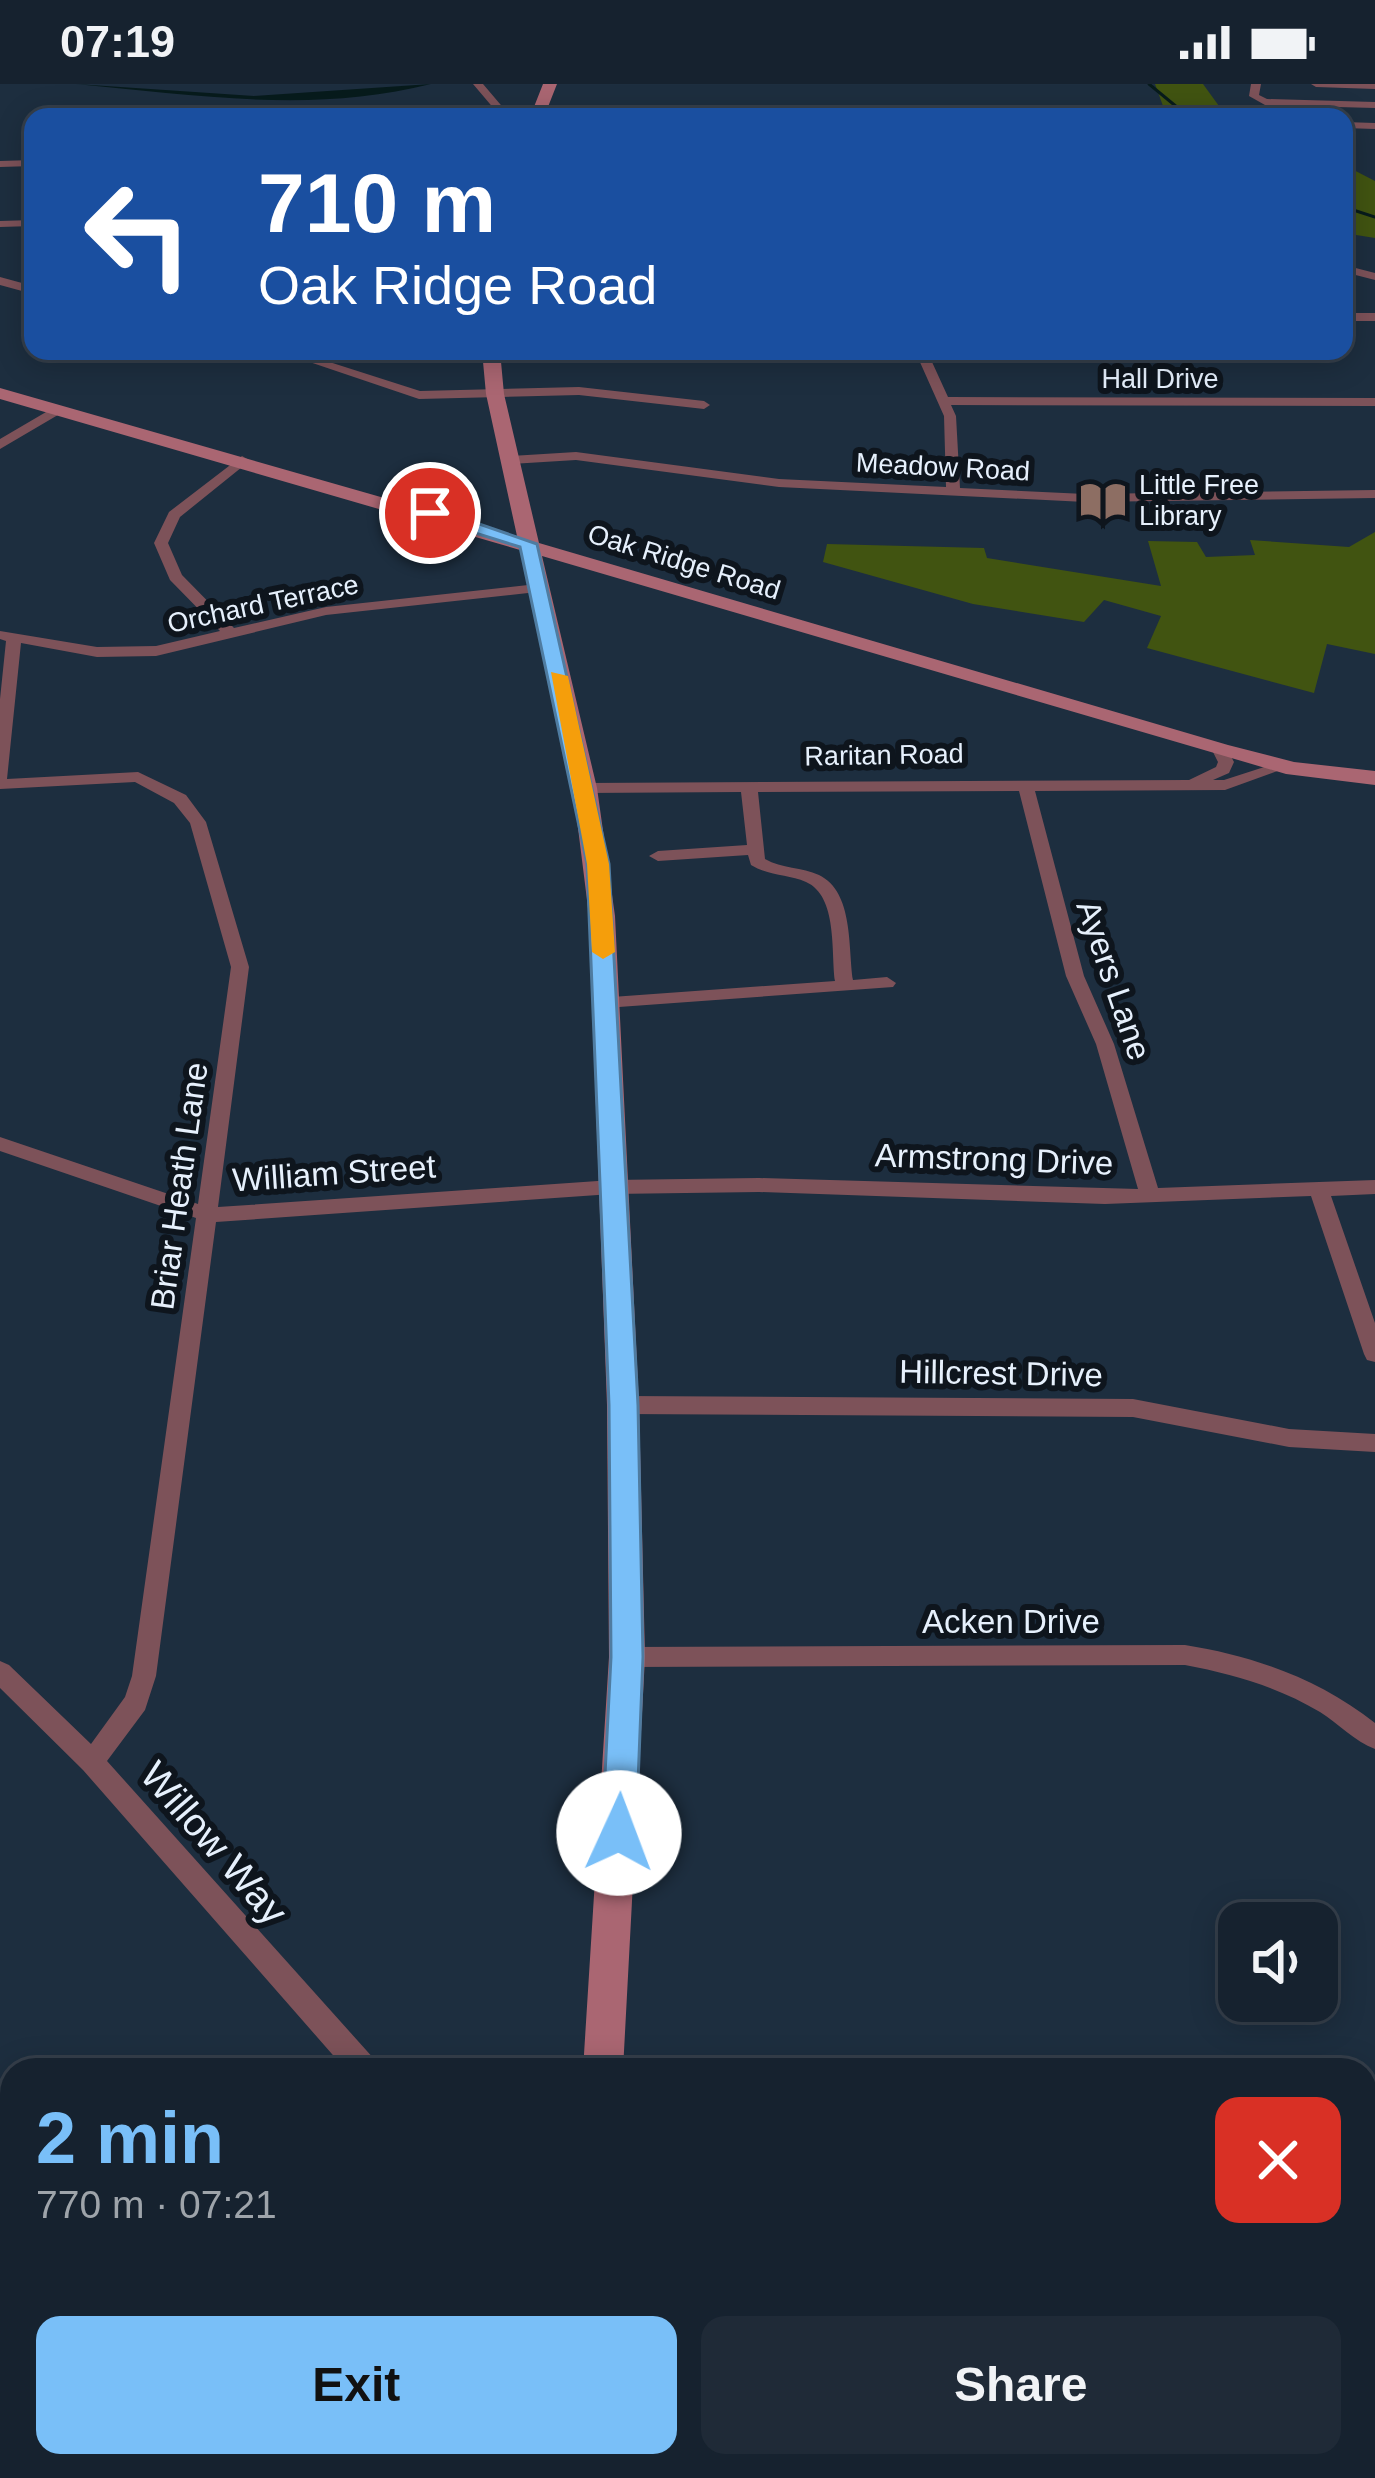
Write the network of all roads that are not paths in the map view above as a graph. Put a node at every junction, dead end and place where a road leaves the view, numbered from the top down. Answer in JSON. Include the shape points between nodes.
{"nodes":[{"id":1,"x":478,"y":84,"type":"edge"},
{"id":2,"x":1256,"y":84,"type":"edge"},
{"id":3,"x":1316,"y":84,"type":"edge"},
{"id":4,"x":1375,"y":86,"type":"edge"},
{"id":5,"x":1322,"y":104,"type":"junction"},
{"id":6,"x":1375,"y":105,"type":"edge"},
{"id":7,"x":498,"y":108,"type":"edge"},
{"id":8,"x":1324,"y":108,"type":"edge"},
{"id":9,"x":311,"y":360,"type":"edge"},
{"id":10,"x":492,"y":360,"type":"edge"},
{"id":11,"x":925,"y":360,"type":"edge"},
{"id":12,"x":0,"y":393,"type":"edge"},
{"id":13,"x":495,"y":394,"type":"junction"},
{"id":14,"x":945,"y":401,"type":"junction"},
{"id":15,"x":1375,"y":402,"type":"edge"},
{"id":16,"x":704,"y":406,"type":"dead end"},
{"id":17,"x":58,"y":409,"type":"junction"},
{"id":18,"x":0,"y":445,"type":"edge"},
{"id":19,"x":242,"y":460,"type":"junction"},
{"id":20,"x":511,"y":460,"type":"junction"},
{"id":21,"x":953,"y":490,"type":"junction"},
{"id":22,"x":1375,"y":494,"type":"edge"},
{"id":23,"x":528,"y":544,"type":"junction"},
{"id":24,"x":537,"y":588,"type":"junction"},
{"id":25,"x":230,"y":633,"type":"junction"},
{"id":26,"x":7,"y":636,"type":"edge"},
{"id":27,"x":1220,"y":750,"type":"junction"},
{"id":28,"x":1283,"y":766,"type":"junction"},
{"id":29,"x":1375,"y":778,"type":"edge"},
{"id":30,"x":0,"y":781,"type":"edge"},
{"id":31,"x":1025,"y":784,"type":"junction"},
{"id":32,"x":1184,"y":784,"type":"junction"},
{"id":33,"x":748,"y":787,"type":"junction"},
{"id":34,"x":585,"y":788,"type":"junction"},
{"id":35,"x":754,"y":850,"type":"junction"},
{"id":36,"x":658,"y":856,"type":"dead end"},
{"id":37,"x":887,"y":983,"type":"dead end"},
{"id":38,"x":845,"y":986,"type":"junction"},
{"id":39,"x":605,"y":1002,"type":"junction"},
{"id":40,"x":0,"y":1144,"type":"edge"},
{"id":41,"x":612,"y":1187,"type":"junction"},
{"id":42,"x":1375,"y":1187,"type":"edge"},
{"id":43,"x":1319,"y":1190,"type":"junction"},
{"id":44,"x":1150,"y":1195,"type":"junction"},
{"id":45,"x":209,"y":1215,"type":"junction"},
{"id":46,"x":1375,"y":1354,"type":"edge"},
{"id":47,"x":623,"y":1405,"type":"junction"},
{"id":48,"x":1375,"y":1443,"type":"edge"},
{"id":49,"x":627,"y":1657,"type":"junction"},
{"id":50,"x":0,"y":1672,"type":"edge"},
{"id":51,"x":1375,"y":1738,"type":"edge"},
{"id":52,"x":92,"y":1762,"type":"junction"},
{"id":53,"x":354,"y":2058,"type":"edge"},
{"id":54,"x":604,"y":2058,"type":"edge"}],
"edges":[{"from":1,"to":7,"type":"street"},
{"from":2,"to":5,"type":"street","via":[[1259,100]]},
{"from":3,"to":4,"type":"street"},
{"from":5,"to":6,"type":"street"},
{"from":5,"to":8,"type":"street"},
{"from":9,"to":13,"type":"street","via":[[419,395]]},
{"from":10,"to":13,"type":"street"},
{"from":11,"to":14,"type":"street"},
{"from":12,"to":17,"type":"street","name":"Oak Ridge Road"},
{"from":13,"to":16,"type":"street","via":[[579,391]]},
{"from":13,"to":20,"type":"street"},
{"from":14,"to":15,"type":"street","name":"Hall Drive"},
{"from":14,"to":21,"type":"street"},
{"from":17,"to":18,"type":"street"},
{"from":17,"to":19,"type":"street","name":"Oak Ridge Road"},
{"from":19,"to":23,"type":"street","name":"Oak Ridge Road"},
{"from":19,"to":25,"type":"street","via":[[174,515],[161,543],[175,577]]},
{"from":20,"to":21,"type":"street","name":"Meadow Road","via":[[576,456],[779,483]]},
{"from":20,"to":23,"type":"street"},
{"from":21,"to":22,"type":"street","name":"Meadow Road","via":[[1119,499]]},
{"from":23,"to":24,"type":"street"},
{"from":23,"to":27,"type":"street","name":"Oak Ridge Road"},
{"from":24,"to":25,"type":"street","name":"Orchard Terrace","via":[[346,608]]},
{"from":24,"to":34,"type":"street"},
{"from":25,"to":26,"type":"street","name":"Orchard Terrace","via":[[126,653]]},
{"from":26,"to":30,"type":"street"},
{"from":27,"to":28,"type":"street","name":"Oak Ridge Road"},
{"from":27,"to":32,"type":"street","via":[[1223,770]]},
{"from":28,"to":29,"type":"street","name":"Raritan Road"},
{"from":28,"to":32,"type":"street","name":"Raritan Road","via":[[1225,785]]},
{"from":30,"to":45,"type":"street","name":"Briar Heath Lane","via":[[137,777],[180,799],[198,822],[240,968]]},
{"from":31,"to":32,"type":"street","name":"Raritan Road"},
{"from":31,"to":33,"type":"street","name":"Raritan Road"},
{"from":31,"to":44,"type":"street","name":"Ayers Lane","via":[[1075,976],[1105,1044]]},
{"from":33,"to":34,"type":"street","name":"Raritan Road"},
{"from":33,"to":35,"type":"street"},
{"from":34,"to":39,"type":"street"},
{"from":35,"to":36,"type":"street"},
{"from":35,"to":38,"type":"street","via":[[769,871],[826,886]]},
{"from":37,"to":38,"type":"street"},
{"from":38,"to":39,"type":"street"},
{"from":39,"to":41,"type":"street"},
{"from":40,"to":45,"type":"street","name":"William Street"},
{"from":41,"to":44,"type":"street","name":"Armstrong Drive"},
{"from":41,"to":45,"type":"street","name":"William Street"},
{"from":41,"to":47,"type":"street"},
{"from":42,"to":43,"type":"street","name":"Armstrong Drive"},
{"from":43,"to":44,"type":"street","name":"Armstrong Drive"},
{"from":43,"to":46,"type":"street"},
{"from":45,"to":52,"type":"street","name":"Briar Heath Lane","via":[[144,1676],[136,1702]]},
{"from":47,"to":48,"type":"street","name":"Hillcrest Drive","via":[[1133,1408],[1289,1438]]},
{"from":47,"to":49,"type":"street"},
{"from":49,"to":51,"type":"street","name":"Acken Drive","via":[[1185,1655],[1290,1683]]},
{"from":49,"to":54,"type":"street"},
{"from":50,"to":52,"type":"street","name":"Willow Way"},
{"from":52,"to":53,"type":"street","name":"Willow Way"}]}
